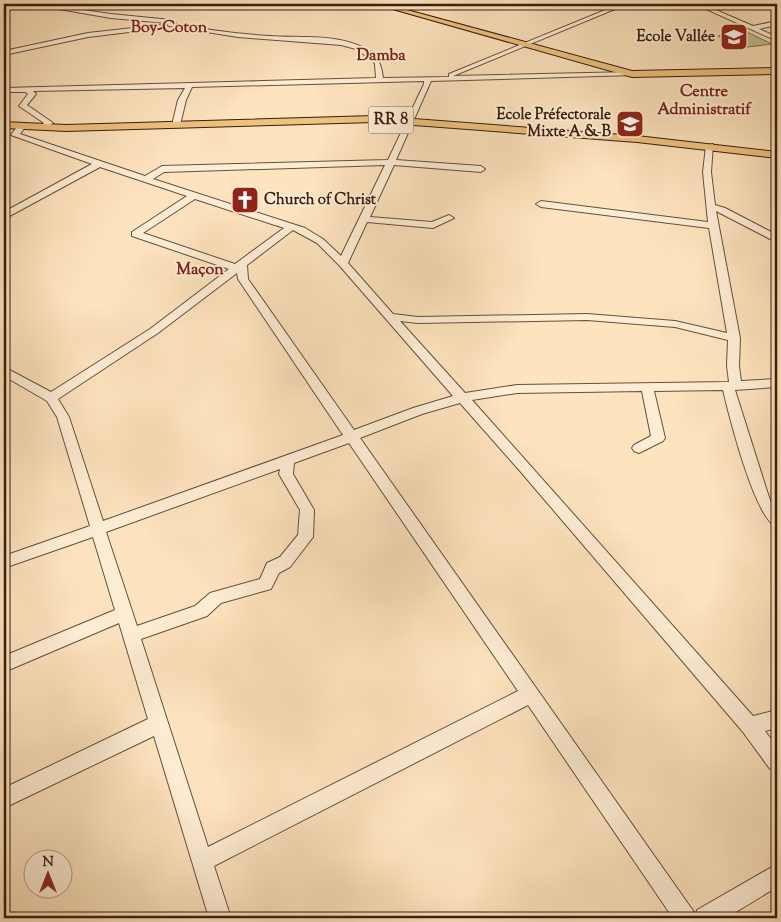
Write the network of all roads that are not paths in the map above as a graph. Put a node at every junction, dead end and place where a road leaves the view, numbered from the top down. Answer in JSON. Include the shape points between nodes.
{"nodes":[{"id":1,"x":33,"y":4,"type":"edge"},
{"id":2,"x":378,"y":4,"type":"edge"},
{"id":3,"x":624,"y":4,"type":"edge"},
{"id":4,"x":698,"y":4,"type":"edge"},
{"id":5,"x":777,"y":23,"type":"edge"},
{"id":6,"x":169,"y":24,"type":"junction"},
{"id":7,"x":753,"y":28,"type":"junction"},
{"id":8,"x":777,"y":39,"type":"edge"},
{"id":9,"x":526,"y":45,"type":"junction"},
{"id":10,"x":4,"y":53,"type":"edge"},
{"id":11,"x":777,"y":71,"type":"edge"},
{"id":12,"x":632,"y":74,"type":"junction"},
{"id":13,"x":428,"y":79,"type":"junction"},
{"id":14,"x":442,"y":79,"type":"junction"},
{"id":15,"x":380,"y":80,"type":"junction"},
{"id":16,"x":4,"y":82,"type":"edge"},
{"id":17,"x":188,"y":85,"type":"junction"},
{"id":18,"x":26,"y":89,"type":"junction"},
{"id":19,"x":7,"y":90,"type":"edge"},
{"id":20,"x":410,"y":120,"type":"junction"},
{"id":21,"x":4,"y":125,"type":"edge"},
{"id":22,"x":176,"y":125,"type":"junction"},
{"id":23,"x":43,"y":127,"type":"junction"},
{"id":24,"x":4,"y":131,"type":"edge"},
{"id":25,"x":16,"y":133,"type":"junction"},
{"id":26,"x":710,"y":146,"type":"junction"},
{"id":27,"x":777,"y":155,"type":"edge"},
{"id":28,"x":391,"y":162,"type":"junction"},
{"id":29,"x":99,"y":164,"type":"junction"},
{"id":30,"x":481,"y":169,"type":"dead end"},
{"id":31,"x":145,"y":180,"type":"junction"},
{"id":32,"x":195,"y":195,"type":"junction"},
{"id":33,"x":541,"y":204,"type":"dead end"},
{"id":34,"x":712,"y":207,"type":"junction"},
{"id":35,"x":4,"y":216,"type":"edge"},
{"id":36,"x":449,"y":218,"type":"dead end"},
{"id":37,"x":364,"y":219,"type":"junction"},
{"id":38,"x":713,"y":226,"type":"junction"},
{"id":39,"x":291,"y":227,"type":"junction"},
{"id":40,"x":777,"y":239,"type":"edge"},
{"id":41,"x":343,"y":263,"type":"junction"},
{"id":42,"x":239,"y":266,"type":"junction"},
{"id":43,"x":391,"y":317,"type":"junction"},
{"id":44,"x":734,"y":338,"type":"junction"},
{"id":45,"x":4,"y":371,"type":"edge"},
{"id":46,"x":777,"y":383,"type":"edge"},
{"id":47,"x":647,"y":386,"type":"junction"},
{"id":48,"x":732,"y":386,"type":"junction"},
{"id":49,"x":462,"y":397,"type":"junction"},
{"id":50,"x":51,"y":398,"type":"junction"},
{"id":51,"x":352,"y":436,"type":"junction"},
{"id":52,"x":639,"y":448,"type":"dead end"},
{"id":53,"x":288,"y":460,"type":"junction"},
{"id":54,"x":776,"y":518,"type":"edge"},
{"id":55,"x":97,"y":529,"type":"junction"},
{"id":56,"x":4,"y":562,"type":"edge"},
{"id":57,"x":125,"y":613,"type":"junction"},
{"id":58,"x":132,"y":634,"type":"junction"},
{"id":59,"x":4,"y":664,"type":"edge"},
{"id":60,"x":529,"y":694,"type":"junction"},
{"id":61,"x":777,"y":719,"type":"edge"},
{"id":62,"x":158,"y":724,"type":"junction"},
{"id":63,"x":750,"y":726,"type":"junction"},
{"id":64,"x":777,"y":762,"type":"edge"},
{"id":65,"x":4,"y":798,"type":"edge"},
{"id":66,"x":203,"y":861,"type":"junction"},
{"id":67,"x":777,"y":874,"type":"edge"},
{"id":68,"x":220,"y":918,"type":"edge"},
{"id":69,"x":686,"y":918,"type":"edge"},
{"id":70,"x":705,"y":918,"type":"edge"}],
"edges":[{"from":1,"to":6,"type":"street","via":[[171,22]]},
{"from":2,"to":9,"type":"main road"},
{"from":3,"to":9,"type":"street"},
{"from":4,"to":7,"type":"street"},
{"from":5,"to":7,"type":"street"},
{"from":6,"to":10,"type":"street","via":[[166,27],[88,35]]},
{"from":6,"to":15,"type":"street","via":[[218,33],[351,45],[367,52],[378,63]]},
{"from":7,"to":8,"type":"street"},
{"from":9,"to":12,"type":"main road"},
{"from":9,"to":14,"type":"street"},
{"from":11,"to":12,"type":"main road"},
{"from":12,"to":14,"type":"street"},
{"from":13,"to":14,"type":"street"},
{"from":13,"to":15,"type":"street"},
{"from":13,"to":20,"type":"street"},
{"from":15,"to":17,"type":"street"},
{"from":16,"to":19,"type":"street","via":[[11,85]]},
{"from":17,"to":18,"type":"street"},
{"from":17,"to":22,"type":"street"},
{"from":18,"to":19,"type":"street"},
{"from":18,"to":23,"type":"street","via":[[32,94],[22,106],[46,119],[49,123]]},
{"from":20,"to":22,"type":"main road","number":"RR 8"},
{"from":20,"to":26,"type":"main road","number":"RR 8"},
{"from":20,"to":28,"type":"street"},
{"from":21,"to":25,"type":"main road","number":"RR 8"},
{"from":22,"to":23,"type":"main road","number":"RR 8"},
{"from":23,"to":25,"type":"main road","number":"RR 8"},
{"from":24,"to":25,"type":"street"},
{"from":25,"to":29,"type":"street"},
{"from":26,"to":27,"type":"main road","number":"RR 8"},
{"from":26,"to":34,"type":"street","via":[[707,172]]},
{"from":28,"to":30,"type":"street"},
{"from":28,"to":31,"type":"street","via":[[162,169]]},
{"from":28,"to":37,"type":"street"},
{"from":29,"to":31,"type":"street"},
{"from":29,"to":35,"type":"street"},
{"from":31,"to":32,"type":"street"},
{"from":32,"to":39,"type":"street"},
{"from":32,"to":42,"type":"street","via":[[135,234]]},
{"from":33,"to":38,"type":"street"},
{"from":34,"to":38,"type":"street"},
{"from":34,"to":40,"type":"street"},
{"from":36,"to":37,"type":"street","via":[[433,226]]},
{"from":37,"to":41,"type":"street"},
{"from":38,"to":44,"type":"street"},
{"from":39,"to":41,"type":"street","via":[[312,235]]},
{"from":39,"to":42,"type":"street"},
{"from":41,"to":43,"type":"street"},
{"from":42,"to":50,"type":"street","via":[[154,331]]},
{"from":42,"to":51,"type":"street","via":[[243,279]]},
{"from":43,"to":44,"type":"street","via":[[418,320],[586,317],[675,324]]},
{"from":43,"to":49,"type":"street"},
{"from":44,"to":48,"type":"street"},
{"from":45,"to":50,"type":"street"},
{"from":46,"to":48,"type":"street"},
{"from":47,"to":48,"type":"street"},
{"from":47,"to":49,"type":"street","via":[[517,389],[484,391]]},
{"from":47,"to":52,"type":"street","via":[[658,438]]},
{"from":48,"to":54,"type":"street","via":[[734,414],[765,505]]},
{"from":49,"to":51,"type":"street"},
{"from":49,"to":63,"type":"street"},
{"from":50,"to":55,"type":"street","via":[[63,417]]},
{"from":51,"to":53,"type":"street"},
{"from":51,"to":60,"type":"street"},
{"from":53,"to":55,"type":"street"},
{"from":53,"to":58,"type":"street","via":[[286,474],[307,510],[306,537],[285,562],[273,568],[264,584],[216,598],[201,611]]},
{"from":55,"to":56,"type":"street"},
{"from":55,"to":57,"type":"street"},
{"from":57,"to":58,"type":"street"},
{"from":57,"to":59,"type":"street"},
{"from":58,"to":62,"type":"street"},
{"from":60,"to":66,"type":"street"},
{"from":60,"to":69,"type":"street"},
{"from":61,"to":63,"type":"street"},
{"from":62,"to":65,"type":"street"},
{"from":62,"to":66,"type":"street"},
{"from":63,"to":64,"type":"street"},
{"from":66,"to":68,"type":"street"},
{"from":67,"to":70,"type":"street"}]}
